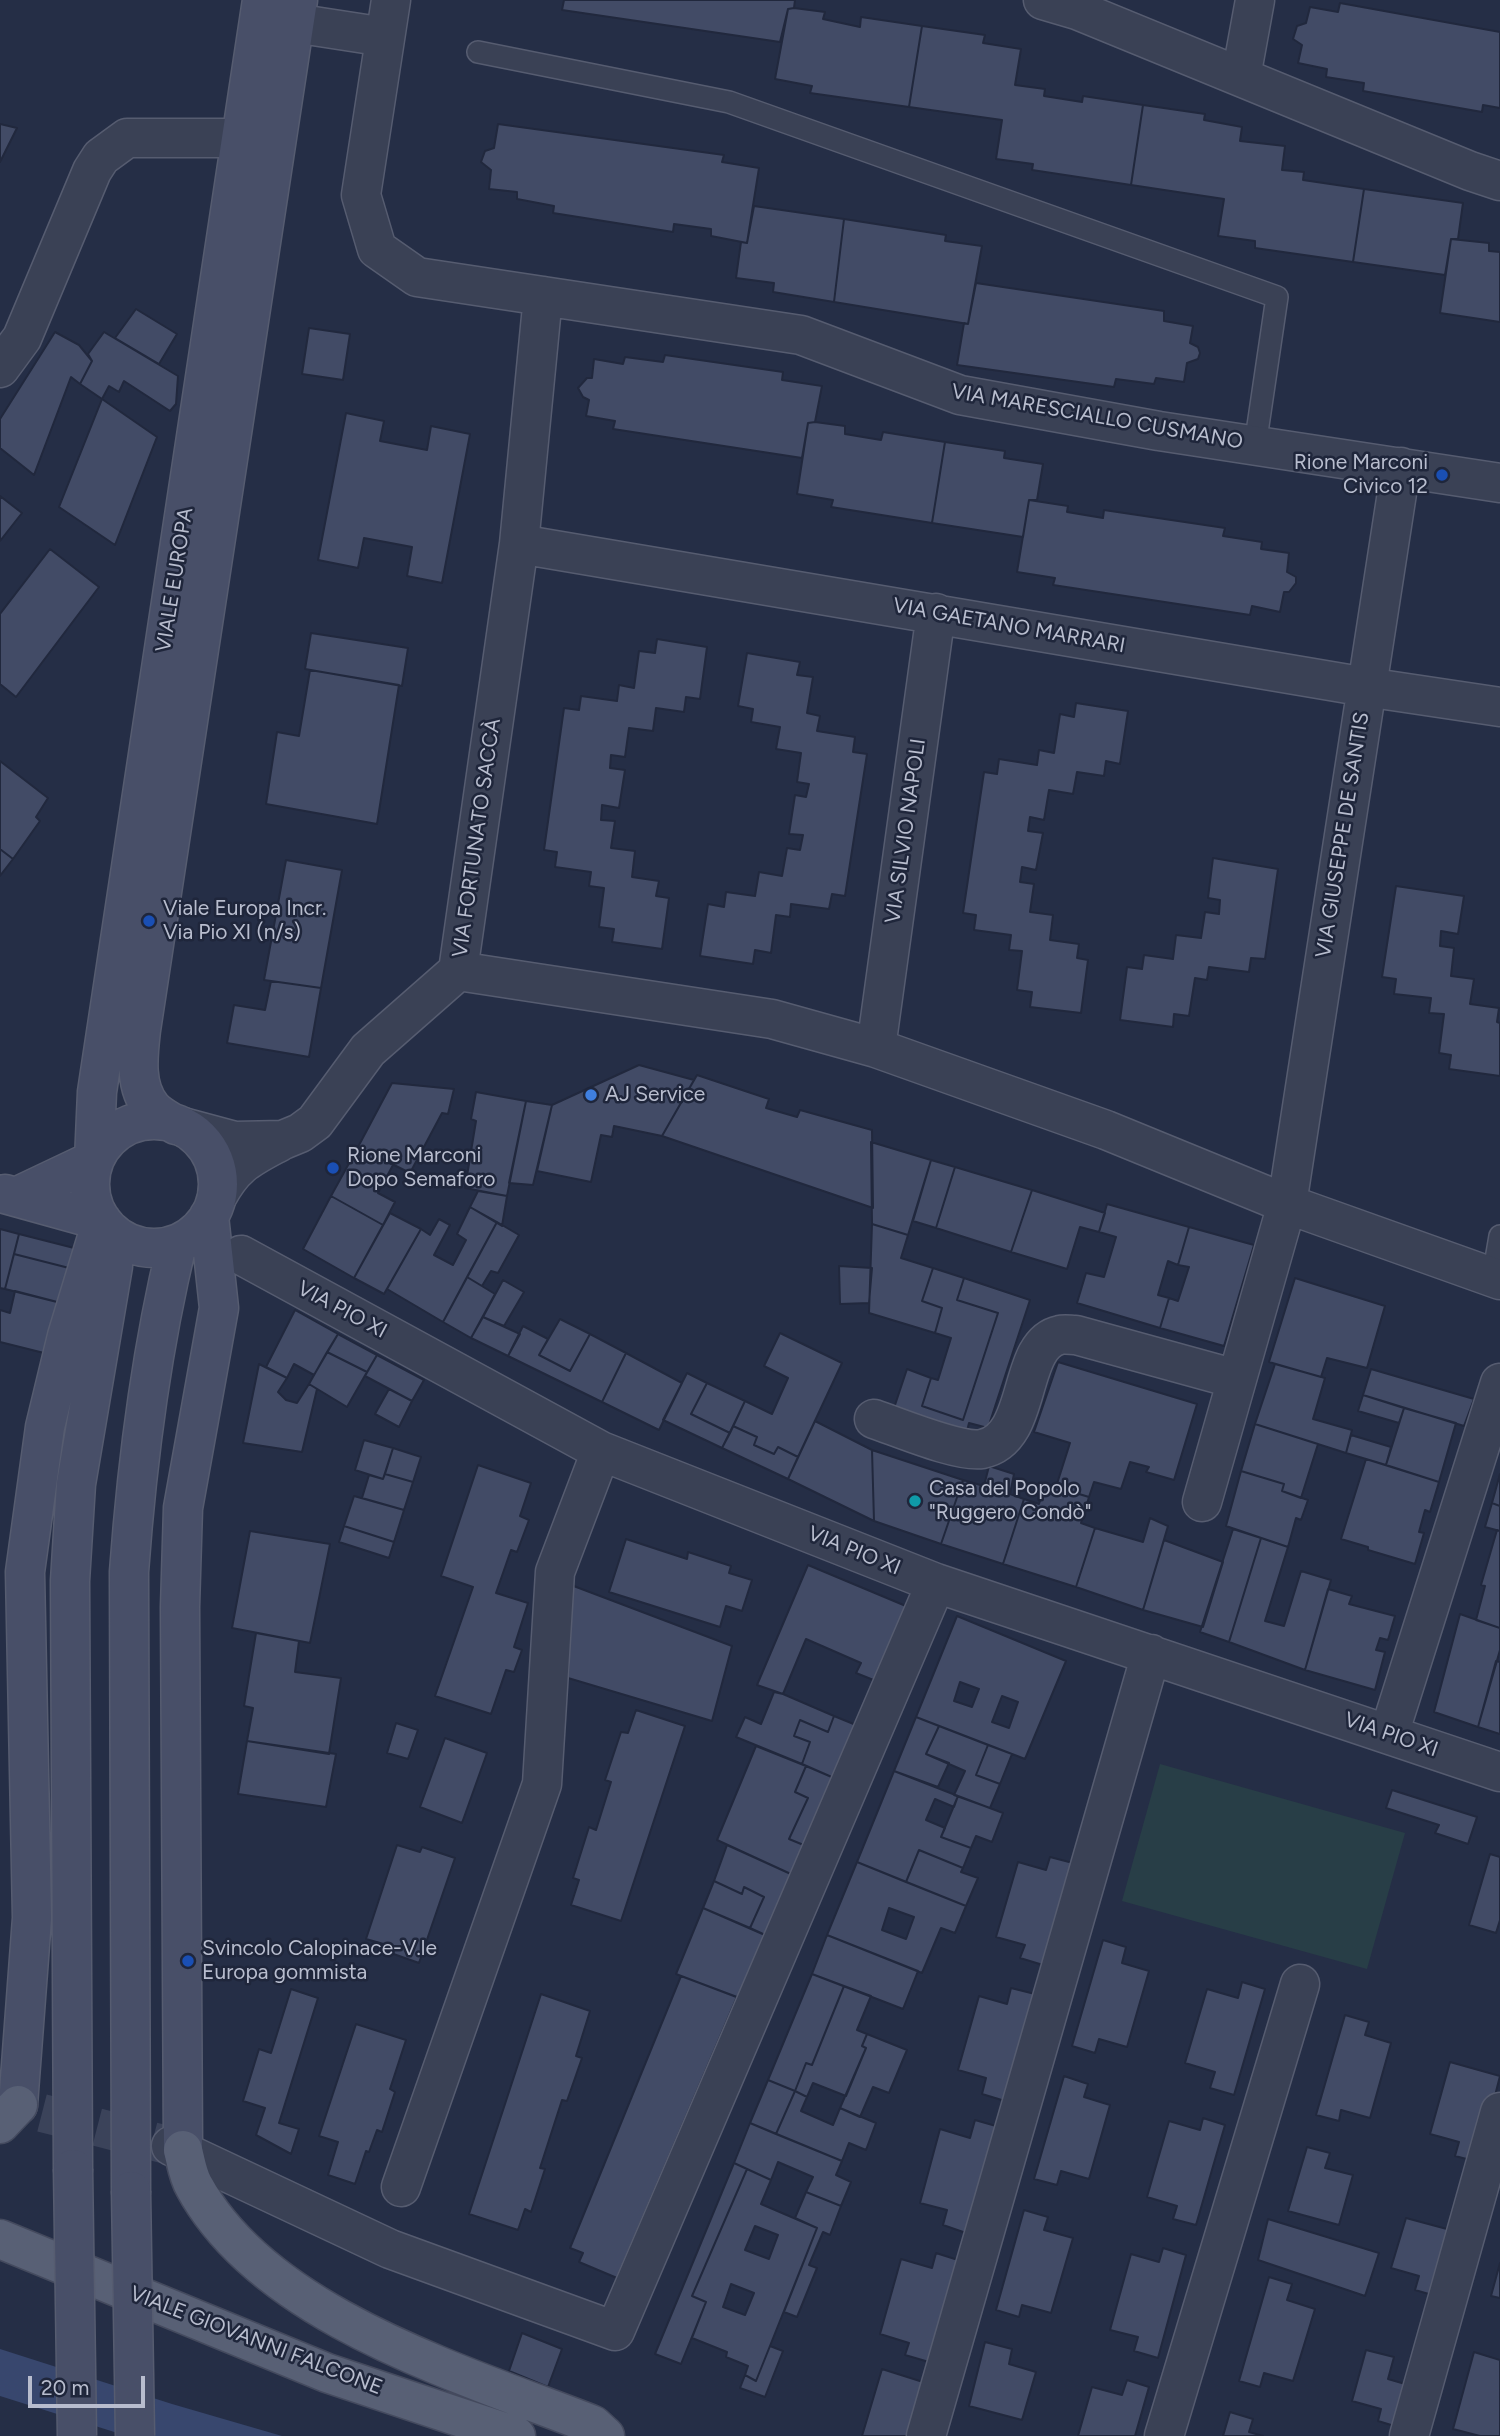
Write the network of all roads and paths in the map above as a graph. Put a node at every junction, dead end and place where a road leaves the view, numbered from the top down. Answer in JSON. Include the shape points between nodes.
{"nodes":[{"id":1,"x":262,"y":0,"type":"edge"},
{"id":2,"x":391,"y":0,"type":"edge"},
{"id":3,"x":1043,"y":0,"type":"edge"},
{"id":4,"x":1255,"y":0,"type":"edge"},
{"id":5,"x":296,"y":11,"type":"edge"},
{"id":6,"x":385,"y":37,"type":"junction"},
{"id":7,"x":478,"y":52,"type":"dead end"},
{"id":8,"x":1241,"y":77,"type":"junction"},
{"id":9,"x":241,"y":138,"type":"junction"},
{"id":10,"x":1500,"y":181,"type":"edge"},
{"id":11,"x":543,"y":296,"type":"junction"},
{"id":12,"x":0,"y":368,"type":"edge"},
{"id":13,"x":1255,"y":446,"type":"junction"},
{"id":14,"x":1401,"y":467,"type":"junction"},
{"id":15,"x":1500,"y":483,"type":"edge"},
{"id":16,"x":519,"y":544,"type":"junction"},
{"id":17,"x":936,"y":613,"type":"junction"},
{"id":18,"x":1366,"y":687,"type":"junction"},
{"id":19,"x":1500,"y":707,"type":"edge"},
{"id":20,"x":458,"y":971,"type":"junction"},
{"id":21,"x":876,"y":1048,"type":"junction"},
{"id":22,"x":179,"y":1126,"type":"junction"},
{"id":23,"x":283,"y":1140,"type":"junction"},
{"id":24,"x":94,"y":1160,"type":"junction"},
{"id":25,"x":8,"y":1195,"type":"edge"},
{"id":26,"x":1287,"y":1204,"type":"junction"},
{"id":27,"x":107,"y":1227,"type":"junction"},
{"id":28,"x":207,"y":1229,"type":"junction"},
{"id":29,"x":1500,"y":1236,"type":"edge"},
{"id":30,"x":1497,"y":1278,"type":"edge"},
{"id":31,"x":1236,"y":1379,"type":"junction"},
{"id":32,"x":1500,"y":1383,"type":"edge"},
{"id":33,"x":874,"y":1419,"type":"dead end"},
{"id":34,"x":601,"y":1451,"type":"junction"},
{"id":35,"x":1202,"y":1502,"type":"dead end"},
{"id":36,"x":936,"y":1583,"type":"junction"},
{"id":37,"x":1151,"y":1654,"type":"junction"},
{"id":38,"x":1389,"y":1734,"type":"junction"},
{"id":39,"x":1500,"y":1772,"type":"edge"},
{"id":40,"x":1300,"y":1984,"type":"dead end"},
{"id":41,"x":15,"y":2110,"type":"edge"},
{"id":42,"x":1500,"y":2112,"type":"edge"},
{"id":43,"x":177,"y":2148,"type":"junction"},
{"id":44,"x":401,"y":2187,"type":"dead end"},
{"id":45,"x":0,"y":2239,"type":"edge"},
{"id":46,"x":77,"y":2436,"type":"edge"},
{"id":47,"x":135,"y":2436,"type":"edge"},
{"id":48,"x":516,"y":2436,"type":"edge"},
{"id":49,"x":606,"y":2436,"type":"edge"},
{"id":50,"x":926,"y":2436,"type":"edge"},
{"id":51,"x":1164,"y":2436,"type":"edge"},
{"id":52,"x":1409,"y":2436,"type":"edge"}],
"edges":[{"from":1,"to":9,"type":"main road","name":"VIALE EUROPA"},
{"from":2,"to":6,"type":"street"},
{"from":3,"to":8,"type":"street"},
{"from":4,"to":8,"type":"street"},
{"from":5,"to":6,"type":"street"},
{"from":5,"to":22,"type":"main road","name":"VIALE EUROPA","via":[[141,1030],[142,1091],[153,1109]]},
{"from":6,"to":11,"type":"street","name":"VIA MARESCIALLO CUSMANO","via":[[361,195],[377,249],[417,276]]},
{"from":7,"to":13,"type":"lane","via":[[729,102],[1276,297]]},
{"from":8,"to":10,"type":"street"},
{"from":9,"to":12,"type":"street","via":[[127,138],[101,157],[22,338]]},
{"from":9,"to":24,"type":"main road","name":"VIALE EUROPA","via":[[97,1091]]},
{"from":11,"to":13,"type":"street","name":"VIA MARESCIALLO CUSMANO","via":[[801,335],[960,395]]},
{"from":11,"to":16,"type":"street","name":"VIA FORTUNATO SACCÀ"},
{"from":13,"to":14,"type":"street","name":"VIA MARESCIALLO CUSMANO"},
{"from":14,"to":15,"type":"street","name":"VIA MARESCIALLO CUSMANO"},
{"from":14,"to":18,"type":"street","name":"VIA GIUSEPPE DE SANTIS"},
{"from":16,"to":17,"type":"street","name":"VIA GAETANO MARRARI"},
{"from":16,"to":20,"type":"street","name":"VIA FORTUNATO SACCÀ"},
{"from":17,"to":18,"type":"street","name":"VIA GAETANO MARRARI"},
{"from":17,"to":21,"type":"street","name":"VIA SILVIO NAPOLI"},
{"from":18,"to":19,"type":"street","name":"VIA GAETANO MARRARI"},
{"from":18,"to":26,"type":"street","name":"VIA GIUSEPPE DE SANTIS"},
{"from":20,"to":21,"type":"street","via":[[772,1019]]},
{"from":20,"to":23,"type":"street","name":"VIA FORTUNATO SACCÀ","via":[[368,1050],[315,1122]]},
{"from":21,"to":26,"type":"street","via":[[1105,1130]]},
{"from":22,"to":23,"type":"street","via":[[235,1141]]},
{"from":22,"to":24,"type":"main road","via":[[142,1121],[121,1129],[105,1142]]},
{"from":22,"to":28,"type":"main road","via":[[200,1139],[218,1176]]},
{"from":23,"to":28,"type":"street","name":"VIA FORTUNATO SACCÀ","via":[[240,1164],[227,1178]]},
{"from":24,"to":25,"type":"main road"},
{"from":24,"to":27,"type":"main road","via":[[89,1181],[92,1202]]},
{"from":25,"to":27,"type":"main road"},
{"from":26,"to":30,"type":"street"},
{"from":26,"to":31,"type":"street","name":"VIA GIUSEPPE DE SANTIS"},
{"from":27,"to":28,"type":"main road","via":[[136,1245],[157,1248]]},
{"from":27,"to":41,"type":"main road","via":[[67,1336],[45,1427],[25,1572],[32,1918]]},
{"from":27,"to":46,"type":"main road","bridge":true,"via":[[113,1266],[76,1484],[70,1581]]},
{"from":28,"to":34,"type":"street","name":"VIA PIO XI"},
{"from":28,"to":43,"type":"main road","via":[[219,1308],[183,1520],[180,1607]]},
{"from":28,"to":47,"type":"main road","bridge":true,"via":[[165,1294],[128,1572]]},
{"from":29,"to":30,"type":"lane"},
{"from":31,"to":33,"type":"street","via":[[1076,1335],[1058,1335],[1039,1349],[1011,1429],[998,1442],[982,1449],[962,1448]]},
{"from":31,"to":35,"type":"street","name":"VIA GIUSEPPE DE SANTIS"},
{"from":32,"to":38,"type":"street"},
{"from":34,"to":36,"type":"street","name":"VIA PIO XI"},
{"from":34,"to":44,"type":"street","via":[[555,1572],[542,1784]]},
{"from":36,"to":37,"type":"street","name":"VIA PIO XI"},
{"from":36,"to":43,"type":"street","via":[[615,2331],[390,2249]]},
{"from":37,"to":38,"type":"street","name":"VIA PIO XI"},
{"from":37,"to":50,"type":"street"},
{"from":38,"to":39,"type":"street","name":"VIA PIO XI"},
{"from":40,"to":51,"type":"street"},
{"from":42,"to":52,"type":"street"},
{"from":43,"to":49,"type":"main road","via":[[218,2224],[258,2264],[321,2308],[390,2345],[593,2425]]},
{"from":45,"to":48,"type":"main road","name":"VIALE GIOVANNI FALCONE","via":[[327,2373]]}]}
